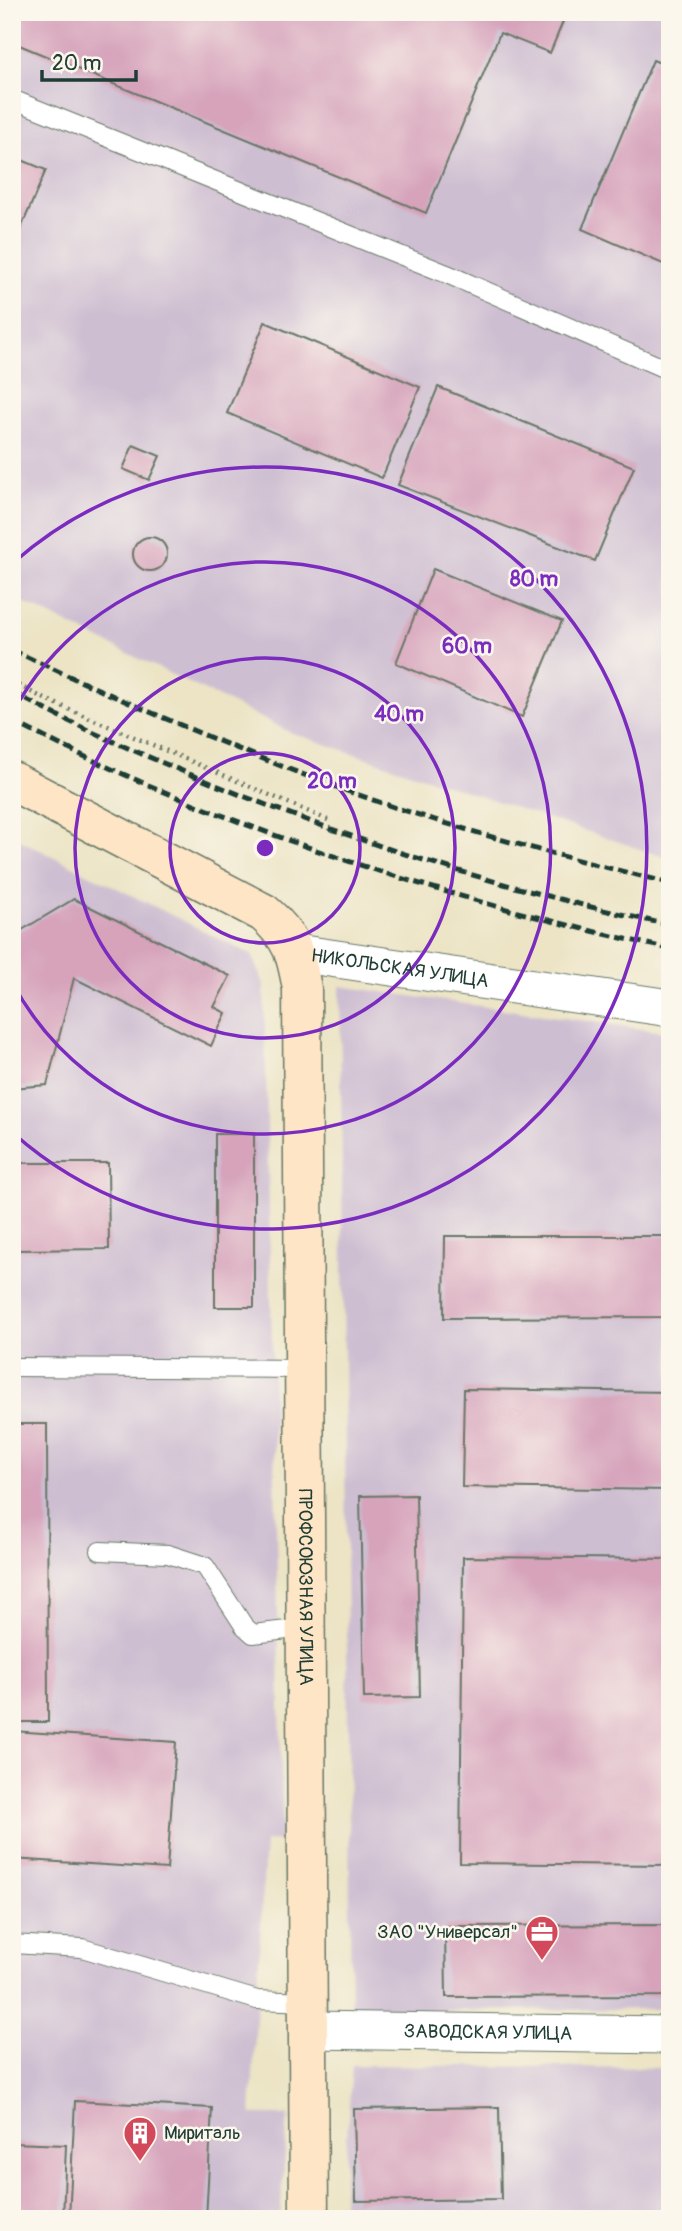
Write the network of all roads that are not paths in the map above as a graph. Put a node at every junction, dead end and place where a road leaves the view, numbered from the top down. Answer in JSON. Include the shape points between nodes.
{"nodes":[{"id":1,"x":12,"y":99,"type":"edge"},
{"id":2,"x":670,"y":371,"type":"edge"},
{"id":3,"x":12,"y":781,"type":"edge"},
{"id":4,"x":296,"y":953,"type":"junction"},
{"id":5,"x":670,"y":1008,"type":"edge"},
{"id":6,"x":12,"y":1367,"type":"edge"},
{"id":7,"x":304,"y":1369,"type":"junction"},
{"id":8,"x":100,"y":1551,"type":"dead end"},
{"id":9,"x":304,"y":1628,"type":"junction"},
{"id":10,"x":12,"y":1944,"type":"edge"},
{"id":11,"x":308,"y":2016,"type":"junction"},
{"id":12,"x":670,"y":2035,"type":"edge"},
{"id":13,"x":309,"y":2219,"type":"edge"}],
"edges":[{"from":1,"to":2,"type":"lane","via":[[447,274]]},
{"from":3,"to":4,"type":"street","name":"НИКОЛЬСКАЯ УЛИЦА","via":[[264,913],[282,929]]},
{"from":4,"to":5,"type":"street","name":"НИКОЛЬСКАЯ УЛИЦА"},
{"from":4,"to":7,"type":"street","name":"ПРОФСОЮЗНАЯ УЛИЦА","via":[[302,989]]},
{"from":6,"to":7,"type":"lane"},
{"from":7,"to":9,"type":"street","name":"ПРОФСОЮЗНАЯ УЛИЦА"},
{"from":8,"to":9,"type":"lane","via":[[168,1554],[205,1566],[253,1634]]},
{"from":9,"to":11,"type":"street","name":"ПРОФСОЮЗНАЯ УЛИЦА"},
{"from":10,"to":11,"type":"lane","via":[[82,1948]]},
{"from":11,"to":12,"type":"street","name":"ЗАВОДСКАЯ УЛИЦА"},
{"from":11,"to":13,"type":"street","name":"ПРОФСОЮЗНАЯ УЛИЦА"}]}
